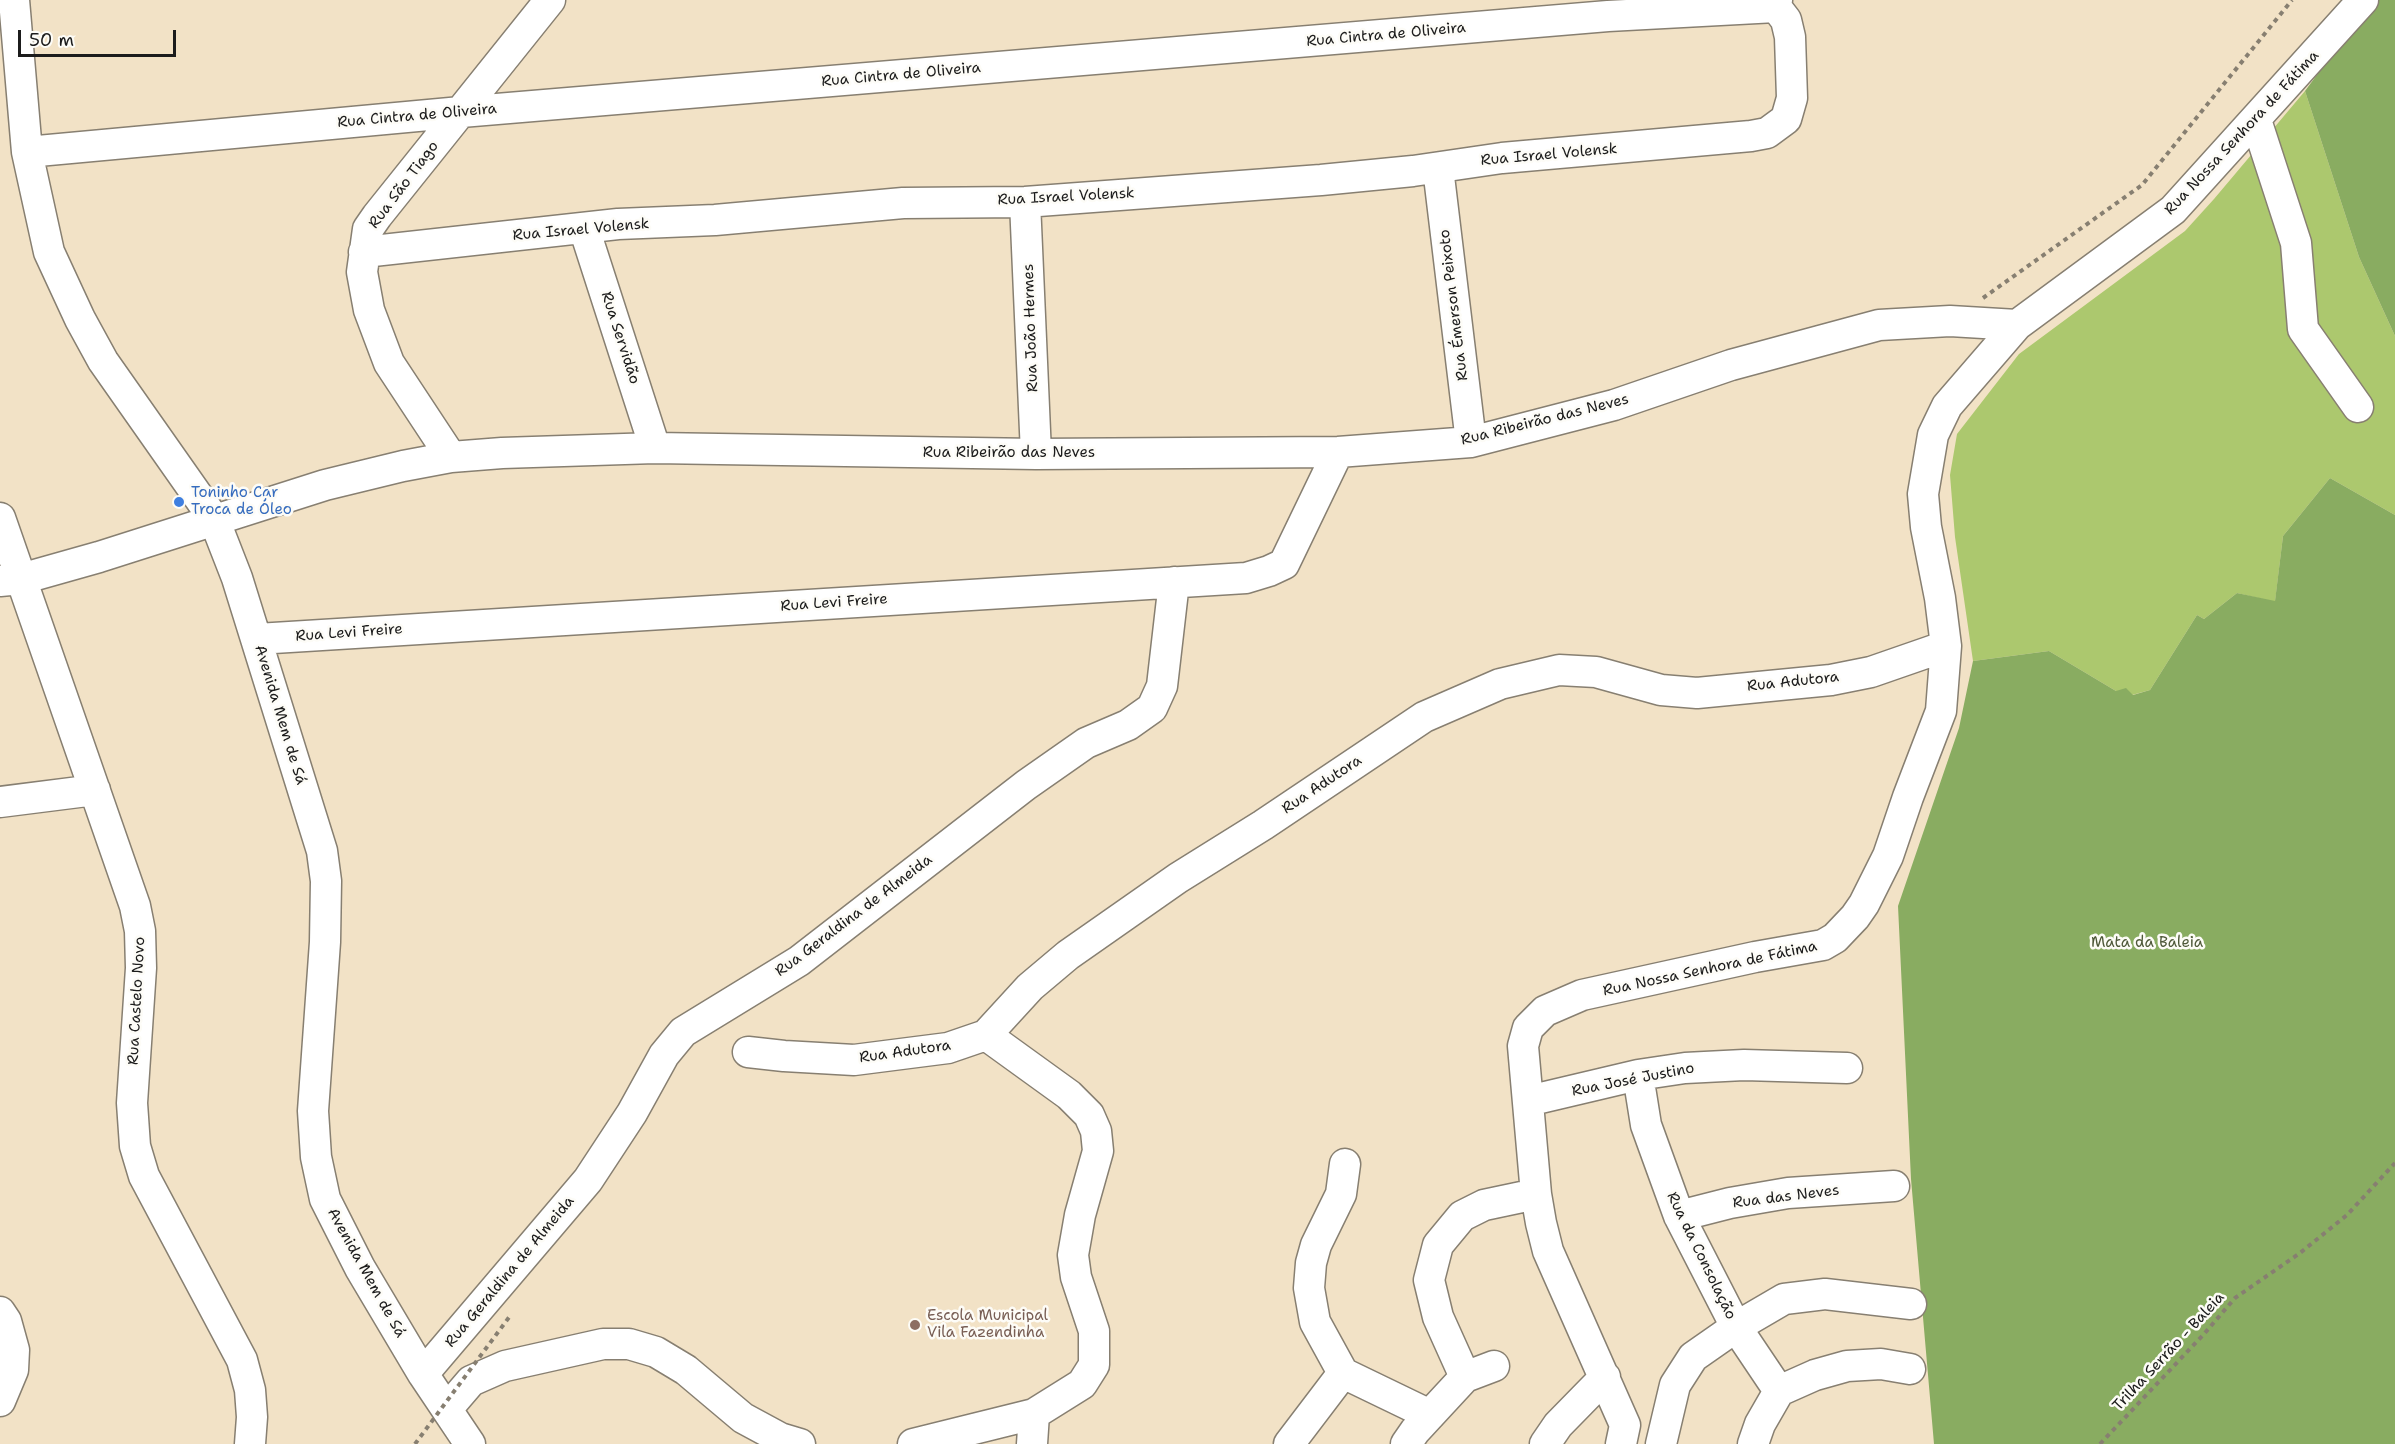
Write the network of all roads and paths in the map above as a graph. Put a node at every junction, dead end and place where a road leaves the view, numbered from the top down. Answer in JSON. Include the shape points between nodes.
{"nodes":[{"id":1,"x":550,"y":0,"type":"edge"},
{"id":2,"x":2292,"y":0,"type":"edge"},
{"id":3,"x":2363,"y":0,"type":"edge"},
{"id":4,"x":1777,"y":4,"type":"edge"},
{"id":5,"x":9,"y":6,"type":"edge"},
{"id":6,"x":461,"y":112,"type":"junction"},
{"id":7,"x":2256,"y":120,"type":"junction"},
{"id":8,"x":27,"y":152,"type":"junction"},
{"id":9,"x":1438,"y":168,"type":"junction"},
{"id":10,"x":1025,"y":202,"type":"junction"},
{"id":11,"x":584,"y":228,"type":"junction"},
{"id":12,"x":364,"y":252,"type":"junction"},
{"id":13,"x":1950,"y":321,"type":"junction"},
{"id":14,"x":2017,"y":325,"type":"junction"},
{"id":15,"x":2358,"y":407,"type":"dead end"},
{"id":16,"x":1471,"y":442,"type":"junction"},
{"id":17,"x":655,"y":448,"type":"junction"},
{"id":18,"x":1338,"y":452,"type":"junction"},
{"id":19,"x":1036,"y":454,"type":"junction"},
{"id":20,"x":451,"y":457,"type":"junction"},
{"id":21,"x":0,"y":518,"type":"edge"},
{"id":22,"x":214,"y":519,"type":"junction"},
{"id":23,"x":10,"y":580,"type":"edge"},
{"id":24,"x":1174,"y":582,"type":"junction"},
{"id":25,"x":257,"y":639,"type":"junction"},
{"id":26,"x":1946,"y":646,"type":"junction"},
{"id":27,"x":95,"y":790,"type":"junction"},
{"id":28,"x":0,"y":802,"type":"edge"},
{"id":29,"x":986,"y":1035,"type":"junction"},
{"id":30,"x":748,"y":1052,"type":"dead end"},
{"id":31,"x":1847,"y":1068,"type":"dead end"},
{"id":32,"x":1638,"y":1076,"type":"junction"},
{"id":33,"x":1528,"y":1101,"type":"junction"},
{"id":34,"x":2395,"y":1163,"type":"edge"},
{"id":35,"x":1345,"y":1164,"type":"dead end"},
{"id":36,"x":1894,"y":1186,"type":"dead end"},
{"id":37,"x":1536,"y":1194,"type":"junction"},
{"id":38,"x":1679,"y":1216,"type":"junction"},
{"id":39,"x":1911,"y":1304,"type":"dead end"},
{"id":40,"x":0,"y":1312,"type":"edge"},
{"id":41,"x":510,"y":1316,"type":"dead end"},
{"id":42,"x":1736,"y":1327,"type":"junction"},
{"id":43,"x":1494,"y":1366,"type":"dead end"},
{"id":44,"x":1910,"y":1369,"type":"dead end"},
{"id":45,"x":1343,"y":1372,"type":"junction"},
{"id":46,"x":423,"y":1374,"type":"junction"},
{"id":47,"x":1465,"y":1377,"type":"junction"},
{"id":48,"x":1605,"y":1377,"type":"junction"},
{"id":49,"x":1779,"y":1391,"type":"junction"},
{"id":50,"x":0,"y":1401,"type":"edge"},
{"id":51,"x":447,"y":1409,"type":"junction"},
{"id":52,"x":1034,"y":1414,"type":"junction"},
{"id":53,"x":1430,"y":1415,"type":"junction"},
{"id":54,"x":250,"y":1444,"type":"edge"},
{"id":55,"x":415,"y":1444,"type":"edge"},
{"id":56,"x":474,"y":1444,"type":"edge"},
{"id":57,"x":800,"y":1444,"type":"edge"},
{"id":58,"x":913,"y":1444,"type":"edge"},
{"id":59,"x":1032,"y":1444,"type":"edge"},
{"id":60,"x":1289,"y":1444,"type":"edge"},
{"id":61,"x":1406,"y":1444,"type":"edge"},
{"id":62,"x":1545,"y":1444,"type":"edge"},
{"id":63,"x":1621,"y":1444,"type":"edge"},
{"id":64,"x":1661,"y":1444,"type":"edge"},
{"id":65,"x":1753,"y":1444,"type":"edge"},
{"id":66,"x":2100,"y":1444,"type":"edge"}],
"edges":[{"from":1,"to":6,"type":"street","name":"Rua São Tiago"},
{"from":2,"to":13,"type":"path","via":[[2142,185]]},
{"from":3,"to":7,"type":"street","name":"Rua Nossa Senhora de Fátima"},
{"from":4,"to":6,"type":"street","name":"Rua Cintra de Oliveira"},
{"from":4,"to":9,"type":"street","name":"Rua Israel Volensk","via":[[1790,37],[1792,98],[1786,119],[1767,133],[1502,158]]},
{"from":5,"to":8,"type":"street","name":"Avenida Mem de Sá"},
{"from":6,"to":8,"type":"street","name":"Rua Cintra de Oliveira"},
{"from":6,"to":12,"type":"street","name":"Rua São Tiago","via":[[376,216],[368,229]]},
{"from":7,"to":14,"type":"street","name":"Rua Nossa Senhora de Fátima","via":[[2173,210]]},
{"from":7,"to":15,"type":"street","via":[[2296,243],[2303,329]]},
{"from":8,"to":22,"type":"street","name":"Avenida Mem de Sá","via":[[49,252],[80,318],[128,399]]},
{"from":9,"to":10,"type":"street","name":"Rua Israel Volensk"},
{"from":9,"to":16,"type":"street","name":"Rua Émerson Peixoto"},
{"from":10,"to":11,"type":"street","name":"Rua Israel Volensk","via":[[903,203]]},
{"from":10,"to":19,"type":"street","name":"Rua João Hermes"},
{"from":11,"to":12,"type":"street","name":"Rua Israel Volensk"},
{"from":11,"to":17,"type":"street","name":"Rua Servidão"},
{"from":12,"to":20,"type":"street","name":"Rua São Tiago","via":[[362,272],[369,310],[389,363]]},
{"from":13,"to":14,"type":"street","name":"Rua Ribeirão das Neves"},
{"from":13,"to":16,"type":"street","name":"Rua Ribeirão das Neves","via":[[1879,325],[1731,365],[1614,405]]},
{"from":14,"to":26,"type":"street","name":"Rua Nossa Senhora de Fátima","via":[[1947,406],[1933,435],[1923,494]]},
{"from":16,"to":18,"type":"street","name":"Rua Ribeirão das Neves"},
{"from":17,"to":19,"type":"street","name":"Rua Ribeirão das Neves"},
{"from":17,"to":20,"type":"street","name":"Rua Ribeirão das Neves"},
{"from":18,"to":19,"type":"street","name":"Rua Ribeirão das Neves"},
{"from":18,"to":24,"type":"street","name":"Rua Levi Freire","via":[[1284,564],[1246,578]]},
{"from":20,"to":22,"type":"street","name":"Rua Ribeirão das Neves","via":[[325,485]]},
{"from":21,"to":23,"type":"street","name":"Rua Castelo Novo"},
{"from":22,"to":23,"type":"street","name":"Rua Ribeirão das Neves","via":[[99,557]]},
{"from":22,"to":25,"type":"street","name":"Avenida Mem de Sá"},
{"from":23,"to":27,"type":"street","name":"Rua Castelo Novo"},
{"from":24,"to":25,"type":"street","name":"Rua Levi Freire"},
{"from":24,"to":46,"type":"street","name":"Rua Geraldina de Almeida","via":[[1162,686],[1152,708],[1128,725],[1086,743],[800,961],[683,1032],[664,1055],[588,1180]]},
{"from":25,"to":46,"type":"street","name":"Avenida Mem de Sá","via":[[322,851],[326,881],[313,1111],[316,1157],[325,1199],[360,1268]]},
{"from":26,"to":29,"type":"street","name":"Rua Adutora","via":[[1871,672],[1831,680],[1697,693],[1661,690],[1596,672],[1559,670],[1500,684],[1424,717],[1178,878],[1068,955],[1030,987]]},
{"from":26,"to":33,"type":"street","name":"Rua Nossa Senhora de Fátima","via":[[1941,711],[1888,856],[1855,917],[1823,945],[1582,995],[1545,1011],[1527,1028],[1523,1046]]},
{"from":27,"to":28,"type":"street"},
{"from":27,"to":54,"type":"street","name":"Rua Castelo Novo","via":[[140,931],[132,1103],[135,1146],[144,1176],[242,1360],[250,1390]]},
{"from":29,"to":30,"type":"street","name":"Rua Adutora","via":[[948,1048],[854,1060]]},
{"from":29,"to":52,"type":"street","via":[[1069,1095],[1089,1115],[1097,1141],[1098,1152],[1072,1255],[1094,1331],[1094,1365],[1082,1384]]},
{"from":31,"to":32,"type":"street","name":"Rua José Justino","via":[[1744,1065],[1686,1068]]},
{"from":32,"to":33,"type":"street","name":"Rua José Justino"},
{"from":32,"to":38,"type":"street","name":"Rua da Consolação","via":[[1646,1125]]},
{"from":33,"to":37,"type":"street","name":"Rua Nossa Senhora de Fátima"},
{"from":34,"to":66,"type":"path","name":"Trilha Serrão - Baleia","via":[[2347,1215],[2235,1298]]},
{"from":35,"to":45,"type":"street","via":[[1341,1194],[1316,1245],[1310,1287],[1316,1322]]},
{"from":36,"to":38,"type":"street","name":"Rua das Neves","via":[[1788,1193]]},
{"from":37,"to":47,"type":"street","via":[[1484,1205],[1462,1215],[1438,1245],[1429,1280],[1438,1317]]},
{"from":37,"to":48,"type":"street","name":"Rua Nossa Senhora de Fátima","via":[[1548,1251]]},
{"from":38,"to":42,"type":"street","name":"Rua da Consolação"},
{"from":39,"to":42,"type":"street","via":[[1825,1294],[1784,1299]]},
{"from":40,"to":50,"type":"street","via":[[14,1350],[13,1371]]},
{"from":41,"to":55,"type":"path","bridge":true},
{"from":42,"to":49,"type":"street","name":"Rua da Consolação"},
{"from":42,"to":64,"type":"street","via":[[1693,1357],[1675,1384]]},
{"from":43,"to":47,"type":"street"},
{"from":44,"to":49,"type":"street","via":[[1881,1364],[1847,1366]]},
{"from":45,"to":53,"type":"street"},
{"from":45,"to":60,"type":"street"},
{"from":46,"to":51,"type":"street","name":"Avenida Mem de Sá"},
{"from":47,"to":53,"type":"street"},
{"from":48,"to":62,"type":"street"},
{"from":48,"to":63,"type":"street","name":"Rua Nossa Senhora de Fátima","via":[[1625,1425]]},
{"from":49,"to":65,"type":"street"},
{"from":51,"to":56,"type":"street","name":"Avenida Mem de Sá"},
{"from":51,"to":57,"type":"street","via":[[471,1381],[505,1366],[603,1344],[629,1344],[656,1352],[686,1370],[742,1418]]},
{"from":52,"to":58,"type":"street"},
{"from":52,"to":59,"type":"street"},
{"from":53,"to":61,"type":"street"}]}
